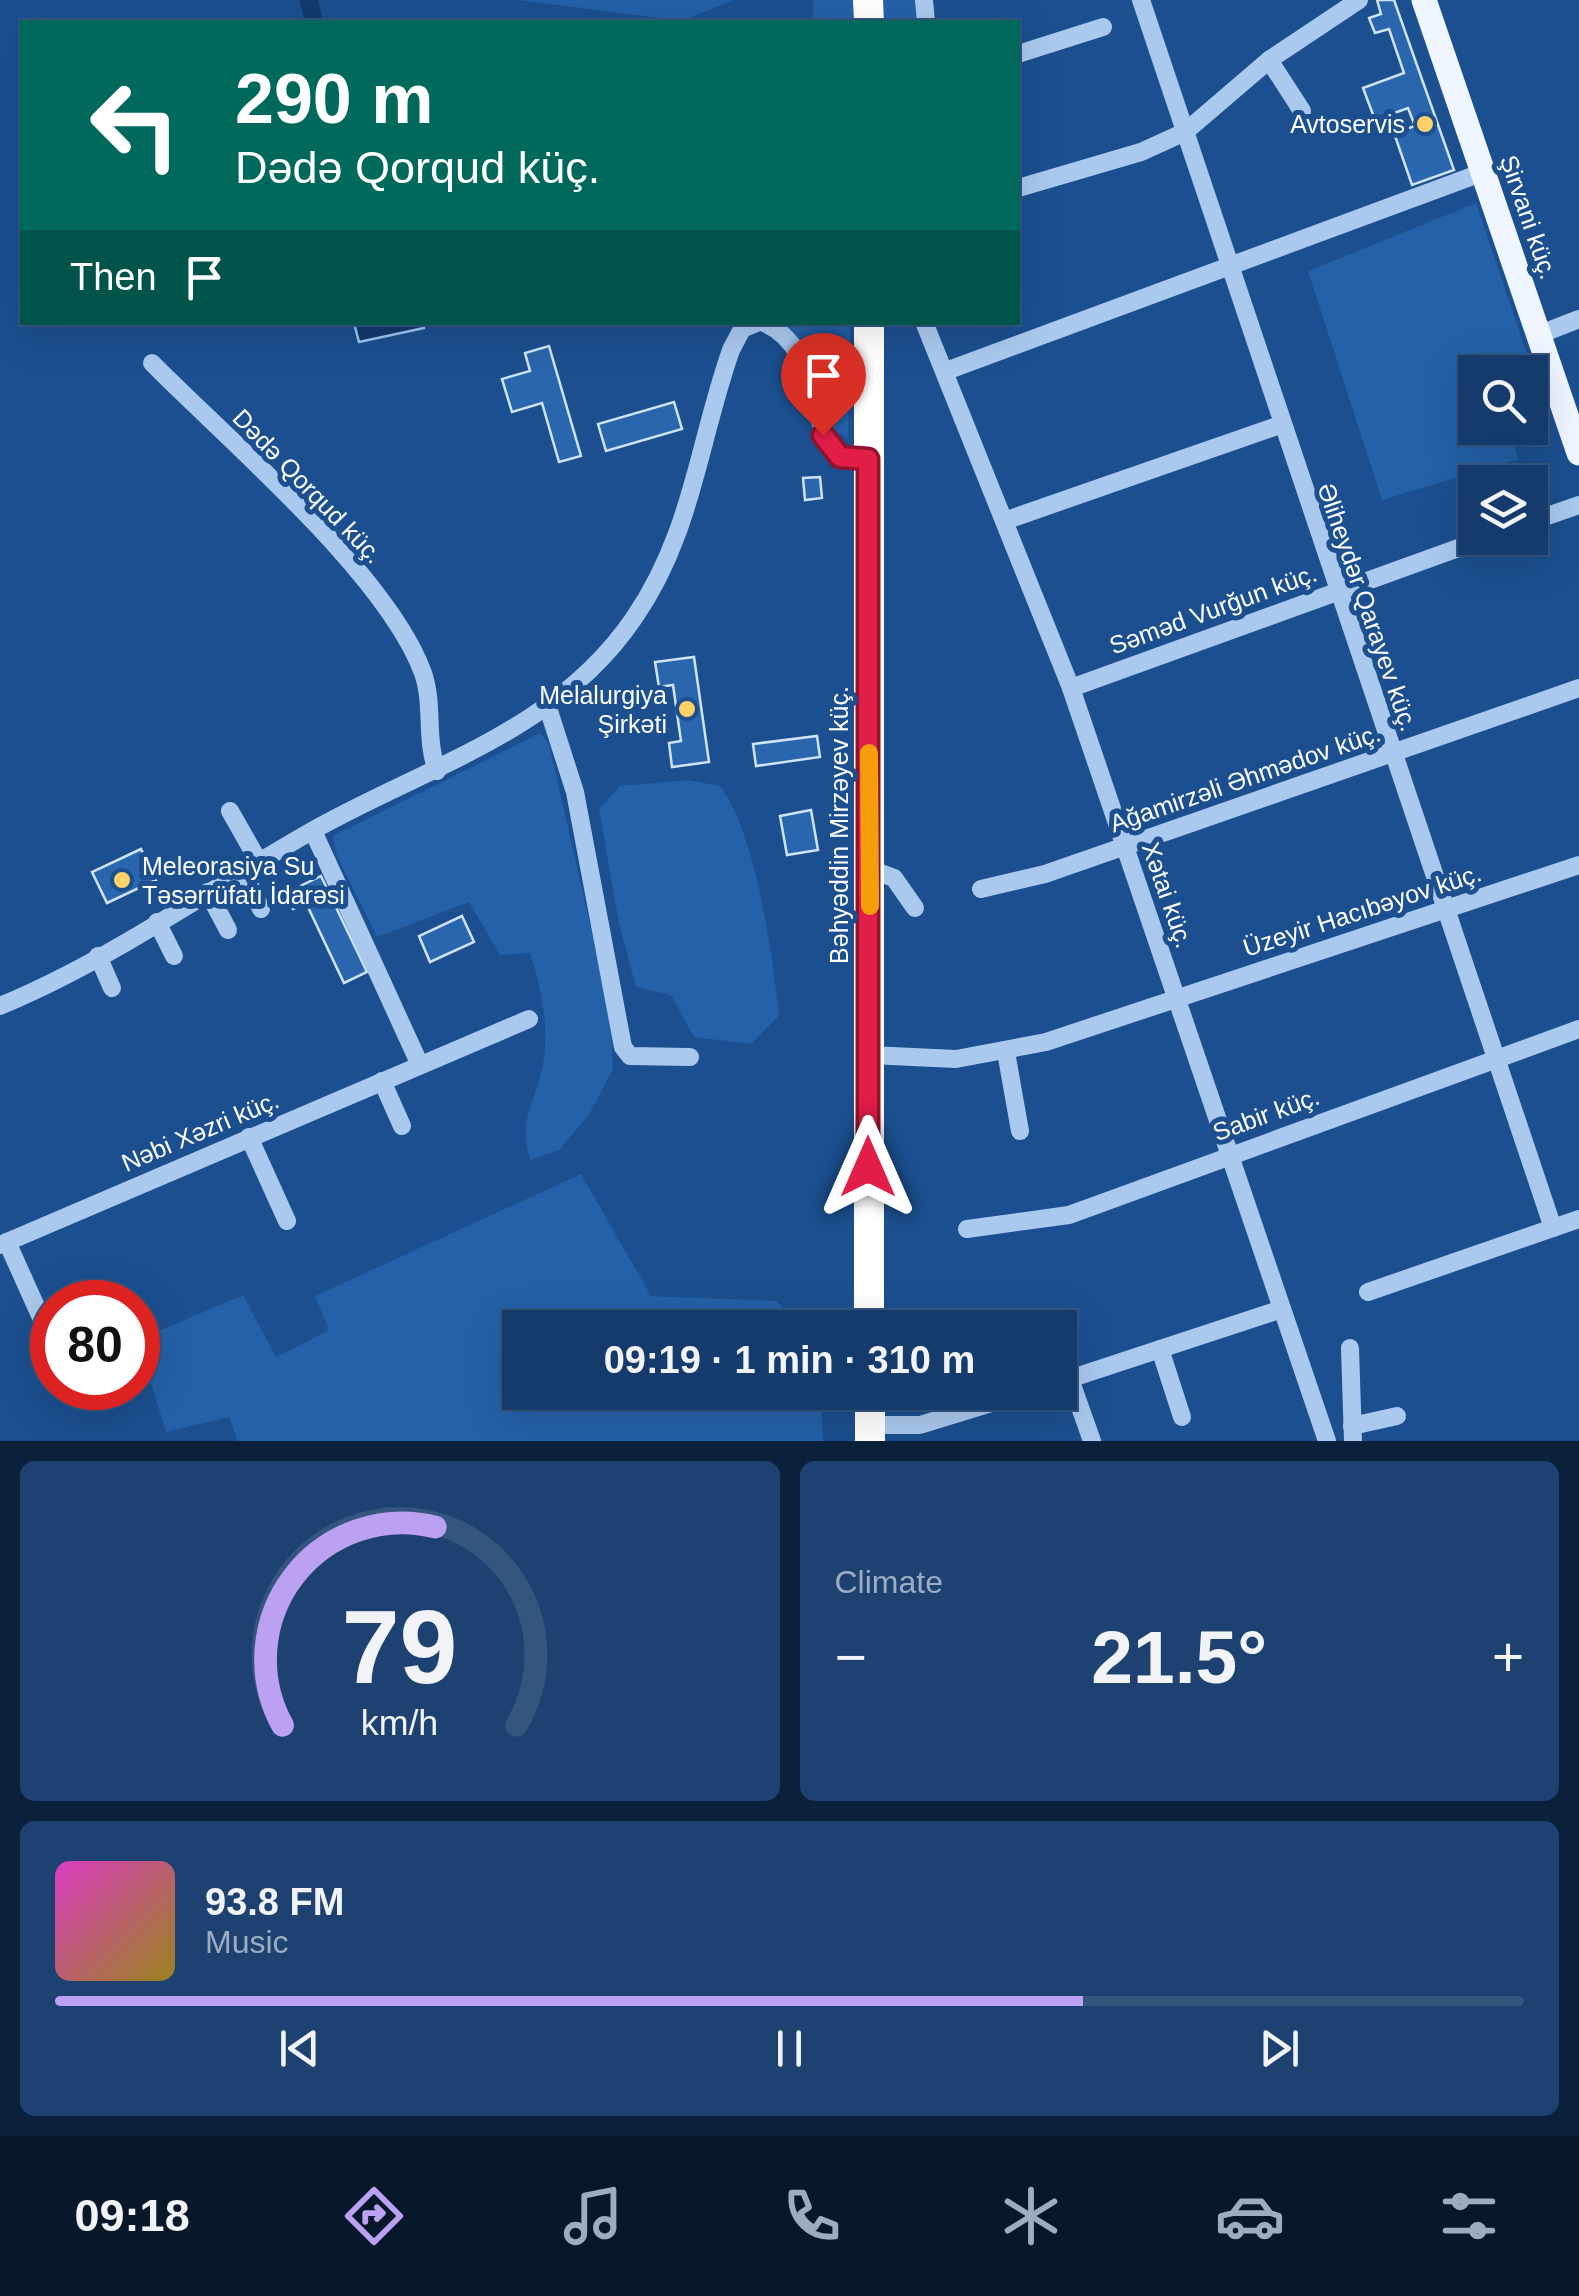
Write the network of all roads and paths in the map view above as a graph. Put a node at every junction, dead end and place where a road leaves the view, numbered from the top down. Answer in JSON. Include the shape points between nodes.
{"nodes":[{"id":1,"x":1141,"y":0,"type":"edge"},
{"id":2,"x":1359,"y":0,"type":"edge"},
{"id":3,"x":1424,"y":0,"type":"edge"},
{"id":4,"x":1103,"y":28,"type":"dead end"},
{"id":5,"x":1020,"y":53,"type":"edge"},
{"id":6,"x":1269,"y":60,"type":"junction"},
{"id":7,"x":1302,"y":110,"type":"dead end"},
{"id":8,"x":1185,"y":132,"type":"junction"},
{"id":9,"x":1481,"y":173,"type":"junction"},
{"id":10,"x":1020,"y":187,"type":"edge"},
{"id":11,"x":1230,"y":267,"type":"junction"},
{"id":12,"x":1579,"y":320,"type":"edge"},
{"id":13,"x":753,"y":325,"type":"edge"},
{"id":14,"x":765,"y":325,"type":"edge"},
{"id":15,"x":869,"y":325,"type":"edge"},
{"id":16,"x":925,"y":325,"type":"edge"},
{"id":17,"x":1538,"y":335,"type":"junction"},
{"id":18,"x":152,"y":363,"type":"dead end"},
{"id":19,"x":946,"y":371,"type":"junction"},
{"id":20,"x":1280,"y":425,"type":"junction"},
{"id":21,"x":1579,"y":454,"type":"edge"},
{"id":22,"x":868,"y":459,"type":"junction"},
{"id":23,"x":1579,"y":505,"type":"edge"},
{"id":24,"x":1548,"y":516,"type":"edge"},
{"id":25,"x":1007,"y":520,"type":"junction"},
{"id":26,"x":1458,"y":548,"type":"edge"},
{"id":27,"x":1337,"y":590,"type":"junction"},
{"id":28,"x":1070,"y":688,"type":"junction"},
{"id":29,"x":1579,"y":688,"type":"edge"},
{"id":30,"x":548,"y":708,"type":"junction"},
{"id":31,"x":1392,"y":754,"type":"junction"},
{"id":32,"x":437,"y":771,"type":"junction"},
{"id":33,"x":230,"y":811,"type":"dead end"},
{"id":34,"x":313,"y":831,"type":"junction"},
{"id":35,"x":1124,"y":846,"type":"junction"},
{"id":36,"x":1579,"y":865,"type":"edge"},
{"id":37,"x":251,"y":866,"type":"junction"},
{"id":38,"x":870,"y":869,"type":"junction"},
{"id":39,"x":982,"y":889,"type":"dead end"},
{"id":40,"x":208,"y":892,"type":"junction"},
{"id":41,"x":915,"y":908,"type":"dead end"},
{"id":42,"x":261,"y":909,"type":"dead end"},
{"id":43,"x":1444,"y":909,"type":"junction"},
{"id":44,"x":157,"y":922,"type":"junction"},
{"id":45,"x":228,"y":930,"type":"dead end"},
{"id":46,"x":98,"y":956,"type":"junction"},
{"id":47,"x":174,"y":956,"type":"dead end"},
{"id":48,"x":112,"y":988,"type":"dead end"},
{"id":49,"x":1176,"y":998,"type":"junction"},
{"id":50,"x":0,"y":1006,"type":"edge"},
{"id":51,"x":529,"y":1019,"type":"dead end"},
{"id":52,"x":1579,"y":1029,"type":"edge"},
{"id":53,"x":1006,"y":1052,"type":"junction"},
{"id":54,"x":870,"y":1054,"type":"junction"},
{"id":55,"x":690,"y":1057,"type":"dead end"},
{"id":56,"x":1493,"y":1058,"type":"junction"},
{"id":57,"x":420,"y":1065,"type":"junction"},
{"id":58,"x":382,"y":1081,"type":"junction"},
{"id":59,"x":402,"y":1126,"type":"dead end"},
{"id":60,"x":1020,"y":1131,"type":"dead end"},
{"id":61,"x":248,"y":1137,"type":"junction"},
{"id":62,"x":1229,"y":1154,"type":"junction"},
{"id":63,"x":1579,"y":1219,"type":"edge"},
{"id":64,"x":286,"y":1221,"type":"dead end"},
{"id":65,"x":1552,"y":1228,"type":"junction"},
{"id":66,"x":967,"y":1229,"type":"dead end"},
{"id":67,"x":4,"y":1244,"type":"edge"},
{"id":68,"x":1368,"y":1292,"type":"dead end"},
{"id":69,"x":30,"y":1297,"type":"edge"},
{"id":70,"x":1282,"y":1309,"type":"junction"},
{"id":71,"x":868,"y":1310,"type":"edge"},
{"id":72,"x":1350,"y":1348,"type":"dead end"},
{"id":73,"x":1160,"y":1349,"type":"junction"},
{"id":74,"x":1077,"y":1376,"type":"edge"},
{"id":75,"x":1077,"y":1407,"type":"edge"},
{"id":76,"x":969,"y":1410,"type":"edge"},
{"id":77,"x":1182,"y":1416,"type":"dead end"},
{"id":78,"x":1397,"y":1416,"type":"dead end"},
{"id":79,"x":870,"y":1433,"type":"edge"},
{"id":80,"x":1352,"y":1433,"type":"edge"},
{"id":81,"x":1092,"y":1441,"type":"edge"},
{"id":82,"x":1327,"y":1441,"type":"edge"}],
"edges":[{"from":1,"to":8,"type":"street","name":"Əliheydər Qarayev küç."},
{"from":2,"to":6,"type":"street"},
{"from":3,"to":9,"type":"main road","name":"Şirvani küç."},
{"from":4,"to":5,"type":"street"},
{"from":6,"to":7,"type":"street"},
{"from":6,"to":8,"type":"street"},
{"from":8,"to":10,"type":"street"},
{"from":8,"to":11,"type":"street","name":"Əliheydər Qarayev küç."},
{"from":9,"to":11,"type":"street"},
{"from":9,"to":17,"type":"main road","name":"Şirvani küç."},
{"from":11,"to":19,"type":"street"},
{"from":11,"to":20,"type":"street","name":"Əliheydər Qarayev küç."},
{"from":12,"to":17,"type":"street"},
{"from":13,"to":30,"type":"street","via":[[742,329],[731,350],[666,566],[614,644]]},
{"from":14,"to":22,"type":"street","via":[[795,348],[832,450]]},
{"from":15,"to":22,"type":"highway","name":"Bəhyəddin Mirzəyev küç."},
{"from":16,"to":19,"type":"street","name":"Xətai küç."},
{"from":17,"to":21,"type":"main road","name":"Şirvani küç."},
{"from":18,"to":32,"type":"street","name":"Dədə Qorqud küç.","via":[[347,558],[407,640],[429,694]]},
{"from":19,"to":25,"type":"street","name":"Xətai küç."},
{"from":20,"to":25,"type":"street"},
{"from":20,"to":27,"type":"street","name":"Əliheydər Qarayev küç."},
{"from":22,"to":38,"type":"highway","name":"Bəhyəddin Mirzəyev küç."},
{"from":23,"to":24,"type":"street"},
{"from":25,"to":28,"type":"street","name":"Xətai küç."},
{"from":26,"to":27,"type":"street","name":"Səməd Vurğun küç."},
{"from":27,"to":28,"type":"street","name":"Səməd Vurğun küç."},
{"from":27,"to":31,"type":"street","name":"Əliheydər Qarayev küç."},
{"from":28,"to":35,"type":"street","name":"Xətai küç."},
{"from":29,"to":31,"type":"street","name":"Ağamirzəli Əhmədov küç."},
{"from":30,"to":32,"type":"street"},
{"from":30,"to":55,"type":"street","via":[[574,792],[623,1047],[640,1059]]},
{"from":31,"to":35,"type":"street","name":"Ağamirzəli Əhmədov küç."},
{"from":31,"to":43,"type":"street","name":"Əliheydər Qarayev küç."},
{"from":32,"to":34,"type":"street"},
{"from":33,"to":37,"type":"street"},
{"from":34,"to":37,"type":"street"},
{"from":34,"to":57,"type":"street"},
{"from":35,"to":39,"type":"street","name":"Ağamirzəli Əhmədov küç."},
{"from":35,"to":49,"type":"street","name":"Xətai küç."},
{"from":36,"to":43,"type":"street","name":"Üzeyir Hacıbəyov küç."},
{"from":37,"to":40,"type":"street"},
{"from":37,"to":42,"type":"street"},
{"from":38,"to":41,"type":"street","via":[[894,878]]},
{"from":38,"to":54,"type":"highway","name":"Bəhyəddin Mirzəyev küç."},
{"from":40,"to":44,"type":"street"},
{"from":40,"to":45,"type":"street"},
{"from":43,"to":49,"type":"street","name":"Üzeyir Hacıbəyov küç."},
{"from":43,"to":56,"type":"street","name":"Əliheydər Qarayev küç."},
{"from":44,"to":46,"type":"street"},
{"from":44,"to":47,"type":"street"},
{"from":46,"to":48,"type":"street"},
{"from":46,"to":50,"type":"street"},
{"from":49,"to":53,"type":"street","name":"Üzeyir Hacıbəyov küç."},
{"from":49,"to":62,"type":"street","name":"Xətai küç."},
{"from":51,"to":57,"type":"street","name":"Nəbi Xəzri küç."},
{"from":52,"to":56,"type":"street","name":"Sabir küç."},
{"from":53,"to":54,"type":"street","name":"Üzeyir Hacıbəyov küç.","via":[[956,1059]]},
{"from":53,"to":60,"type":"street"},
{"from":54,"to":71,"type":"highway","name":"Bəhyəddin Mirzəyev küç."},
{"from":56,"to":62,"type":"street","name":"Sabir küç."},
{"from":56,"to":65,"type":"street","name":"Əliheydər Qarayev küç."},
{"from":57,"to":58,"type":"street","name":"Nəbi Xəzri küç."},
{"from":58,"to":59,"type":"street"},
{"from":58,"to":61,"type":"street","name":"Nəbi Xəzri küç."},
{"from":61,"to":64,"type":"street"},
{"from":61,"to":67,"type":"street","name":"Nəbi Xəzri küç."},
{"from":62,"to":66,"type":"street","name":"Sabir küç.","via":[[1069,1216]]},
{"from":62,"to":70,"type":"street","name":"Xətai küç."},
{"from":63,"to":65,"type":"street"},
{"from":65,"to":68,"type":"street"},
{"from":67,"to":69,"type":"street"},
{"from":70,"to":73,"type":"street"},
{"from":70,"to":82,"type":"street","name":"Xətai küç."},
{"from":72,"to":80,"type":"street"},
{"from":73,"to":74,"type":"street"},
{"from":73,"to":77,"type":"street"},
{"from":75,"to":81,"type":"street"},
{"from":76,"to":79,"type":"street"},
{"from":78,"to":80,"type":"street"}]}
